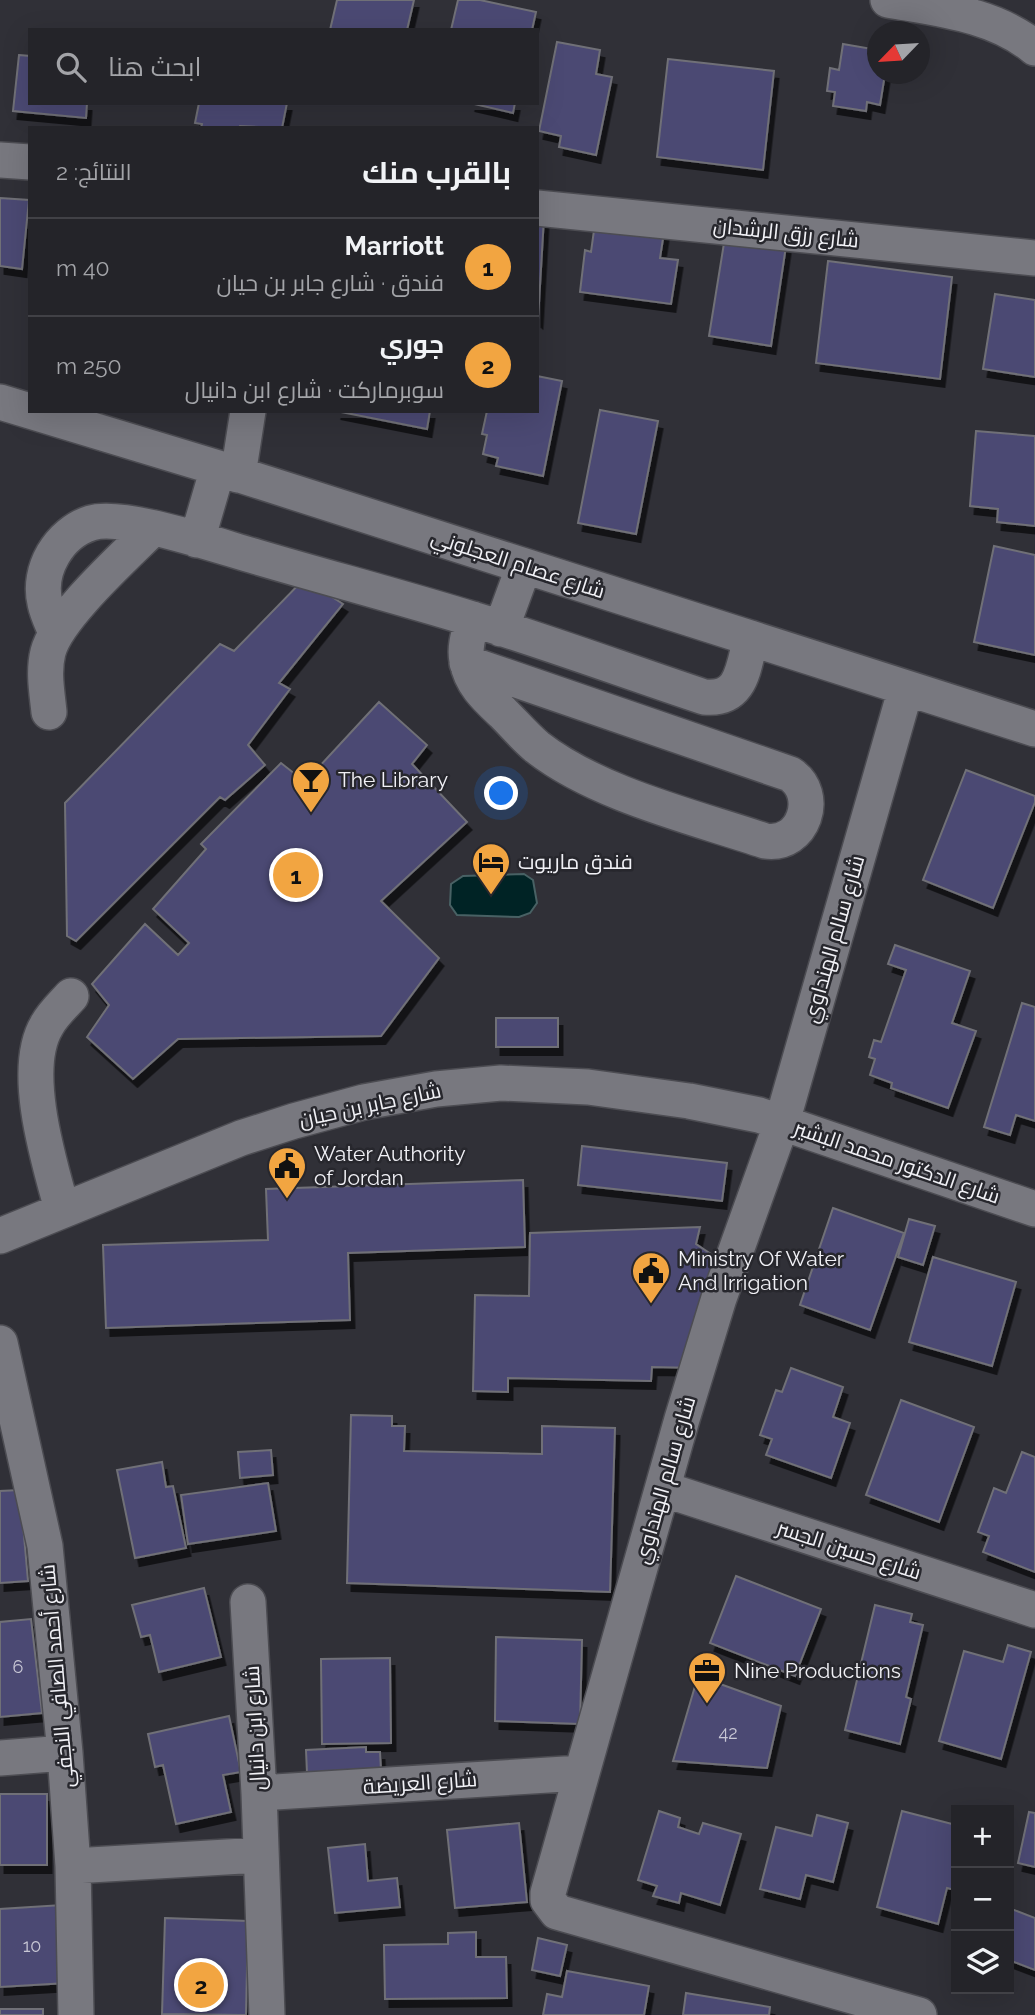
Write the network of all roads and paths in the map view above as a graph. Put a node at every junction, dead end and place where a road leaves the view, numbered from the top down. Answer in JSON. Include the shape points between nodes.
{"nodes":[{"id":1,"x":888,"y":0,"type":"edge"},
{"id":2,"x":965,"y":7,"type":"edge"},
{"id":3,"x":1035,"y":48,"type":"edge"},
{"id":4,"x":0,"y":160,"type":"edge"},
{"id":5,"x":28,"y":162,"type":"edge"},
{"id":6,"x":539,"y":208,"type":"edge"},
{"id":7,"x":1035,"y":258,"type":"edge"},
{"id":8,"x":0,"y":402,"type":"edge"},
{"id":9,"x":28,"y":411,"type":"edge"},
{"id":10,"x":36,"y":413,"type":"edge"},
{"id":11,"x":247,"y":413,"type":"edge"},
{"id":12,"x":228,"y":472,"type":"junction"},
{"id":13,"x":152,"y":529,"type":"junction"},
{"id":14,"x":197,"y":540,"type":"junction"},
{"id":15,"x":524,"y":566,"type":"junction"},
{"id":16,"x":487,"y":624,"type":"junction"},
{"id":17,"x":56,"y":633,"type":"junction"},
{"id":18,"x":751,"y":638,"type":"junction"},
{"id":19,"x":467,"y":663,"type":"junction"},
{"id":20,"x":894,"y":683,"type":"junction"},
{"id":21,"x":49,"y":712,"type":"dead end"},
{"id":22,"x":1035,"y":729,"type":"edge"},
{"id":23,"x":71,"y":996,"type":"dead end"},
{"id":24,"x":771,"y":1119,"type":"junction"},
{"id":25,"x":62,"y":1209,"type":"junction"},
{"id":26,"x":1035,"y":1209,"type":"edge"},
{"id":27,"x":0,"y":1236,"type":"edge"},
{"id":28,"x":0,"y":1343,"type":"edge"},
{"id":29,"x":663,"y":1489,"type":"junction"},
{"id":30,"x":248,"y":1602,"type":"dead end"},
{"id":31,"x":1035,"y":1611,"type":"edge"},
{"id":32,"x":65,"y":1754,"type":"junction"},
{"id":33,"x":0,"y":1758,"type":"edge"},
{"id":34,"x":581,"y":1773,"type":"junction"},
{"id":35,"x":259,"y":1793,"type":"junction"},
{"id":36,"x":259,"y":1855,"type":"junction"},
{"id":37,"x":73,"y":1866,"type":"junction"},
{"id":38,"x":76,"y":2015,"type":"edge"},
{"id":39,"x":267,"y":2015,"type":"edge"},
{"id":40,"x":919,"y":2015,"type":"edge"}],
"edges":[{"from":1,"to":2,"type":"street"},
{"from":2,"to":3,"type":"street"},
{"from":4,"to":5,"type":"street"},
{"from":6,"to":7,"type":"street","name":"شارع رزق الرشدان"},
{"from":8,"to":9,"type":"street","name":"شارع عصام العجلوني"},
{"from":10,"to":12,"type":"street","name":"شارع عصام العجلوني"},
{"from":11,"to":12,"type":"street"},
{"from":12,"to":14,"type":"street"},
{"from":12,"to":15,"type":"street","name":"شارع عصام العجلوني"},
{"from":13,"to":14,"type":"street"},
{"from":13,"to":17,"type":"street"},
{"from":13,"to":17,"type":"street","via":[[113,521],[92,523],[60,544],[44,581],[44,601]]},
{"from":14,"to":16,"type":"street"},
{"from":15,"to":16,"type":"street"},
{"from":15,"to":18,"type":"street","name":"شارع عصام العجلوني"},
{"from":16,"to":18,"type":"street","via":[[715,698],[734,689],[740,680]]},
{"from":16,"to":19,"type":"street","via":[[465,648]]},
{"from":17,"to":21,"type":"street","via":[[45,671]]},
{"from":18,"to":20,"type":"street","name":"شارع عصام العجلوني"},
{"from":19,"to":19,"type":"street","via":[[479,690],[537,747],[601,783],[765,841],[784,841],[799,829],[806,793],[790,774]]},
{"from":20,"to":22,"type":"street","name":"شارع عصام العجلوني"},
{"from":20,"to":24,"type":"street","name":"شارع سالم الهنداوي"},
{"from":23,"to":25,"type":"street","via":[[46,1026],[35,1074]]},
{"from":24,"to":25,"type":"street","name":"شارع جابر بن حيان","via":[[689,1101],[588,1087],[501,1083],[436,1089],[365,1102],[241,1138]]},
{"from":24,"to":26,"type":"street","name":"شارع الدكتور محمد البشير"},
{"from":24,"to":29,"type":"street","name":"شارع سالم الهنداوي"},
{"from":25,"to":27,"type":"street","name":"شارع جابر بن حيان"},
{"from":28,"to":32,"type":"street","name":"شارع أحمد الصافي النجفي","via":[[45,1546]]},
{"from":29,"to":31,"type":"street","name":"شارع حسين الجسر"},
{"from":29,"to":34,"type":"street","name":"شارع سالم الهنداوي"},
{"from":30,"to":35,"type":"street","name":"شارع ابن دانيال"},
{"from":32,"to":33,"type":"street"},
{"from":32,"to":37,"type":"street","name":"شارع أحمد الصافي النجفي"},
{"from":34,"to":35,"type":"street","name":"شارع العريضة"},
{"from":34,"to":40,"type":"street","name":"شارع سالم الهنداوي","via":[[548,1893],[557,1912]]},
{"from":35,"to":36,"type":"street","name":"شارع ابن دانيال"},
{"from":36,"to":37,"type":"street"},
{"from":36,"to":39,"type":"street","name":"شارع ابن دانيال"},
{"from":37,"to":38,"type":"street","name":"شارع أحمد الصافي النجفي"}]}
